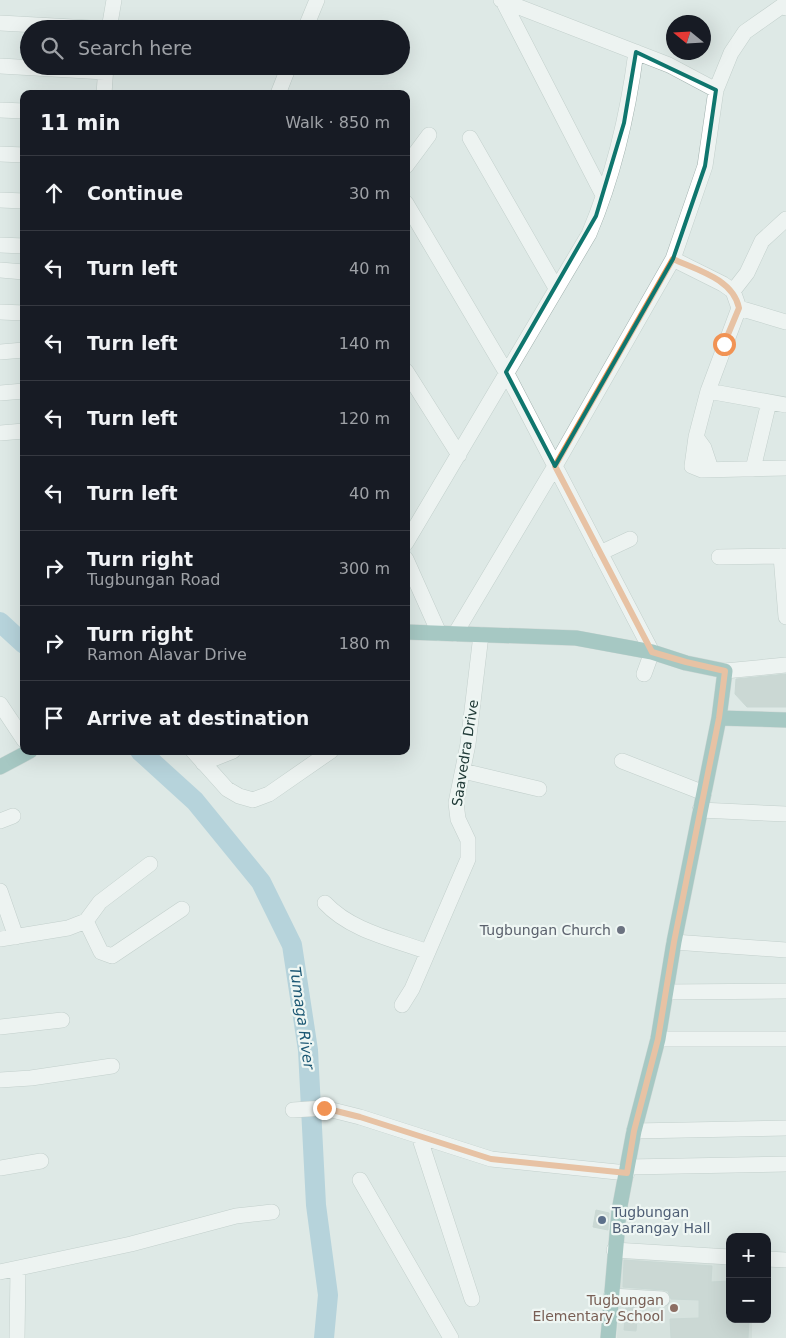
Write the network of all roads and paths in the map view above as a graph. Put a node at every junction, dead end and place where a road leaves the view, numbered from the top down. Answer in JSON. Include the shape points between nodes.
{"nodes":[{"id":1,"x":114,"y":0,"type":"edge"},
{"id":2,"x":317,"y":0,"type":"edge"},
{"id":3,"x":502,"y":0,"type":"edge"},
{"id":4,"x":784,"y":5,"type":"edge"},
{"id":5,"x":111,"y":20,"type":"edge"},
{"id":6,"x":309,"y":20,"type":"edge"},
{"id":7,"x":0,"y":23,"type":"edge"},
{"id":8,"x":20,"y":24,"type":"edge"},
{"id":9,"x":636,"y":52,"type":"junction"},
{"id":10,"x":0,"y":66,"type":"edge"},
{"id":11,"x":20,"y":67,"type":"edge"},
{"id":12,"x":106,"y":75,"type":"edge"},
{"id":13,"x":285,"y":75,"type":"edge"},
{"id":14,"x":104,"y":90,"type":"edge"},
{"id":15,"x":280,"y":90,"type":"edge"},
{"id":16,"x":716,"y":90,"type":"junction"},
{"id":17,"x":0,"y":110,"type":"edge"},
{"id":18,"x":20,"y":111,"type":"edge"},
{"id":19,"x":429,"y":136,"type":"dead end"},
{"id":20,"x":470,"y":138,"type":"dead end"},
{"id":21,"x":0,"y":154,"type":"edge"},
{"id":22,"x":20,"y":155,"type":"edge"},
{"id":23,"x":410,"y":161,"type":"edge"},
{"id":24,"x":603,"y":195,"type":"junction"},
{"id":25,"x":0,"y":200,"type":"edge"},
{"id":26,"x":20,"y":201,"type":"edge"},
{"id":27,"x":410,"y":210,"type":"edge"},
{"id":28,"x":786,"y":219,"type":"edge"},
{"id":29,"x":0,"y":245,"type":"edge"},
{"id":30,"x":20,"y":246,"type":"edge"},
{"id":31,"x":673,"y":259,"type":"junction"},
{"id":32,"x":0,"y":270,"type":"edge"},
{"id":33,"x":20,"y":272,"type":"edge"},
{"id":34,"x":556,"y":288,"type":"junction"},
{"id":35,"x":733,"y":291,"type":"junction"},
{"id":36,"x":739,"y":308,"type":"junction"},
{"id":37,"x":0,"y":312,"type":"edge"},
{"id":38,"x":20,"y":313,"type":"edge"},
{"id":39,"x":786,"y":322,"type":"edge"},
{"id":40,"x":20,"y":350,"type":"edge"},
{"id":41,"x":0,"y":352,"type":"edge"},
{"id":42,"x":506,"y":372,"type":"junction"},
{"id":43,"x":410,"y":377,"type":"edge"},
{"id":44,"x":20,"y":391,"type":"edge"},
{"id":45,"x":708,"y":391,"type":"junction"},
{"id":46,"x":0,"y":393,"type":"edge"},
{"id":47,"x":769,"y":402,"type":"junction"},
{"id":48,"x":786,"y":405,"type":"edge"},
{"id":49,"x":20,"y":431,"type":"edge"},
{"id":50,"x":0,"y":433,"type":"edge"},
{"id":51,"x":460,"y":454,"type":"junction"},
{"id":52,"x":555,"y":466,"type":"junction"},
{"id":53,"x":786,"y":468,"type":"edge"},
{"id":54,"x":754,"y":469,"type":"junction"},
{"id":55,"x":410,"y":536,"type":"edge"},
{"id":56,"x":630,"y":539,"type":"dead end"},
{"id":57,"x":600,"y":553,"type":"junction"},
{"id":58,"x":783,"y":556,"type":"edge"},
{"id":59,"x":719,"y":557,"type":"dead end"},
{"id":60,"x":410,"y":568,"type":"edge"},
{"id":61,"x":786,"y":617,"type":"edge"},
{"id":62,"x":410,"y":632,"type":"edge"},
{"id":63,"x":439,"y":633,"type":"junction"},
{"id":64,"x":455,"y":634,"type":"junction"},
{"id":65,"x":481,"y":635,"type":"junction"},
{"id":66,"x":652,"y":652,"type":"junction"},
{"id":67,"x":786,"y":665,"type":"edge"},
{"id":68,"x":725,"y":671,"type":"junction"},
{"id":69,"x":644,"y":674,"type":"dead end"},
{"id":70,"x":0,"y":704,"type":"edge"},
{"id":71,"x":719,"y":718,"type":"junction"},
{"id":72,"x":786,"y":720,"type":"edge"},
{"id":73,"x":20,"y":734,"type":"edge"},
{"id":74,"x":22,"y":755,"type":"edge"},
{"id":75,"x":325,"y":755,"type":"edge"},
{"id":76,"x":198,"y":757,"type":"edge"},
{"id":77,"x":622,"y":761,"type":"dead end"},
{"id":78,"x":0,"y":767,"type":"edge"},
{"id":79,"x":463,"y":771,"type":"junction"},
{"id":80,"x":539,"y":789,"type":"dead end"},
{"id":81,"x":704,"y":793,"type":"junction"},
{"id":82,"x":700,"y":810,"type":"junction"},
{"id":83,"x":786,"y":814,"type":"edge"},
{"id":84,"x":150,"y":864,"type":"dead end"},
{"id":85,"x":0,"y":891,"type":"edge"},
{"id":86,"x":326,"y":903,"type":"dead end"},
{"id":87,"x":182,"y":909,"type":"dead end"},
{"id":88,"x":86,"y":921,"type":"junction"},
{"id":89,"x":16,"y":937,"type":"junction"},
{"id":90,"x":0,"y":938,"type":"edge"},
{"id":91,"x":674,"y":942,"type":"junction"},
{"id":92,"x":786,"y":950,"type":"edge"},
{"id":93,"x":428,"y":952,"type":"junction"},
{"id":94,"x":786,"y":991,"type":"edge"},
{"id":95,"x":666,"y":992,"type":"junction"},
{"id":96,"x":402,"y":1005,"type":"dead end"},
{"id":97,"x":62,"y":1020,"type":"dead end"},
{"id":98,"x":0,"y":1027,"type":"edge"},
{"id":99,"x":658,"y":1039,"type":"junction"},
{"id":100,"x":786,"y":1039,"type":"edge"},
{"id":101,"x":112,"y":1066,"type":"dead end"},
{"id":102,"x":0,"y":1080,"type":"edge"},
{"id":103,"x":294,"y":1110,"type":"dead end"},
{"id":104,"x":786,"y":1128,"type":"edge"},
{"id":105,"x":634,"y":1131,"type":"junction"},
{"id":106,"x":419,"y":1136,"type":"junction"},
{"id":107,"x":41,"y":1161,"type":"dead end"},
{"id":108,"x":786,"y":1164,"type":"edge"},
{"id":109,"x":0,"y":1168,"type":"edge"},
{"id":110,"x":627,"y":1170,"type":"junction"},
{"id":111,"x":360,"y":1180,"type":"dead end"},
{"id":112,"x":272,"y":1212,"type":"dead end"},
{"id":113,"x":614,"y":1250,"type":"junction"},
{"id":114,"x":726,"y":1257,"type":"edge"},
{"id":115,"x":771,"y":1259,"type":"edge"},
{"id":116,"x":786,"y":1260,"type":"edge"},
{"id":117,"x":18,"y":1269,"type":"junction"},
{"id":118,"x":0,"y":1272,"type":"edge"},
{"id":119,"x":611,"y":1296,"type":"junction"},
{"id":120,"x":472,"y":1299,"type":"dead end"},
{"id":121,"x":662,"y":1299,"type":"dead end"},
{"id":122,"x":17,"y":1338,"type":"edge"},
{"id":123,"x":451,"y":1338,"type":"edge"},
{"id":124,"x":608,"y":1338,"type":"edge"}],
"edges":[{"from":1,"to":5,"type":"street"},
{"from":2,"to":6,"type":"street"},
{"from":3,"to":9,"type":"street"},
{"from":3,"to":24,"type":"street"},
{"from":4,"to":16,"type":"street","via":[[745,32],[731,53]]},
{"from":7,"to":8,"type":"street"},
{"from":9,"to":16,"type":"street"},
{"from":9,"to":24,"type":"street","via":[[624,123]]},
{"from":10,"to":11,"type":"street"},
{"from":12,"to":14,"type":"street"},
{"from":13,"to":15,"type":"street"},
{"from":16,"to":31,"type":"street","via":[[705,166]]},
{"from":17,"to":18,"type":"street"},
{"from":19,"to":23,"type":"street"},
{"from":20,"to":34,"type":"street"},
{"from":21,"to":22,"type":"street"},
{"from":24,"to":34,"type":"street","via":[[589,234]]},
{"from":25,"to":26,"type":"street"},
{"from":27,"to":42,"type":"street"},
{"from":28,"to":35,"type":"street","via":[[762,241],[747,273]]},
{"from":29,"to":30,"type":"street"},
{"from":31,"to":35,"type":"street"},
{"from":31,"to":52,"type":"street"},
{"from":32,"to":33,"type":"street"},
{"from":34,"to":42,"type":"street"},
{"from":35,"to":36,"type":"street"},
{"from":36,"to":39,"type":"street"},
{"from":36,"to":45,"type":"street"},
{"from":37,"to":38,"type":"street"},
{"from":40,"to":41,"type":"street"},
{"from":42,"to":51,"type":"street"},
{"from":42,"to":52,"type":"street"},
{"from":43,"to":51,"type":"street"},
{"from":44,"to":46,"type":"street"},
{"from":45,"to":47,"type":"street"},
{"from":45,"to":54,"type":"street","via":[[696,437],[704,448],[711,469]]},
{"from":47,"to":48,"type":"street"},
{"from":47,"to":54,"type":"street"},
{"from":49,"to":50,"type":"street"},
{"from":51,"to":55,"type":"street"},
{"from":52,"to":57,"type":"street"},
{"from":52,"to":64,"type":"street"},
{"from":53,"to":54,"type":"street"},
{"from":56,"to":57,"type":"street"},
{"from":57,"to":66,"type":"street"},
{"from":58,"to":59,"type":"street"},
{"from":58,"to":61,"type":"street"},
{"from":60,"to":63,"type":"street"},
{"from":62,"to":63,"type":"main road"},
{"from":63,"to":64,"type":"main road"},
{"from":64,"to":65,"type":"main road"},
{"from":65,"to":66,"type":"main road","via":[[576,638]]},
{"from":65,"to":79,"type":"street","name":"Saavedra Drive"},
{"from":66,"to":68,"type":"main road"},
{"from":66,"to":69,"type":"street"},
{"from":67,"to":68,"type":"street"},
{"from":68,"to":71,"type":"main road"},
{"from":70,"to":73,"type":"street"},
{"from":71,"to":72,"type":"main road"},
{"from":71,"to":81,"type":"main road"},
{"from":74,"to":78,"type":"main road"},
{"from":75,"to":76,"type":"street","via":[[269,794],[253,800],[227,789]]},
{"from":77,"to":81,"type":"street"},
{"from":79,"to":80,"type":"street"},
{"from":79,"to":93,"type":"street","name":"Saavedra Drive","via":[[456,811],[468,840],[468,859]]},
{"from":81,"to":82,"type":"main road"},
{"from":82,"to":83,"type":"street"},
{"from":82,"to":91,"type":"main road"},
{"from":84,"to":88,"type":"street","via":[[100,902]]},
{"from":85,"to":89,"type":"street"},
{"from":86,"to":93,"type":"street","via":[[335,914],[350,923]]},
{"from":87,"to":88,"type":"street","via":[[112,956],[101,952]]},
{"from":88,"to":89,"type":"street","via":[[68,928]]},
{"from":89,"to":90,"type":"street"},
{"from":91,"to":92,"type":"street"},
{"from":91,"to":95,"type":"main road"},
{"from":93,"to":96,"type":"street","name":"Saavedra Drive"},
{"from":94,"to":95,"type":"street"},
{"from":95,"to":99,"type":"main road"},
{"from":97,"to":98,"type":"street"},
{"from":99,"to":100,"type":"street"},
{"from":99,"to":105,"type":"main road"},
{"from":101,"to":102,"type":"street"},
{"from":103,"to":106,"type":"street","via":[[324,1108]]},
{"from":104,"to":105,"type":"street"},
{"from":105,"to":110,"type":"main road"},
{"from":106,"to":110,"type":"street","via":[[491,1159]]},
{"from":106,"to":120,"type":"street"},
{"from":107,"to":109,"type":"street"},
{"from":108,"to":110,"type":"street"},
{"from":110,"to":113,"type":"main road"},
{"from":111,"to":123,"type":"street"},
{"from":112,"to":117,"type":"street","via":[[236,1216]]},
{"from":113,"to":114,"type":"street"},
{"from":113,"to":119,"type":"main road"},
{"from":115,"to":116,"type":"street"},
{"from":117,"to":118,"type":"street"},
{"from":117,"to":122,"type":"street"},
{"from":119,"to":121,"type":"street"},
{"from":119,"to":124,"type":"main road"}]}
